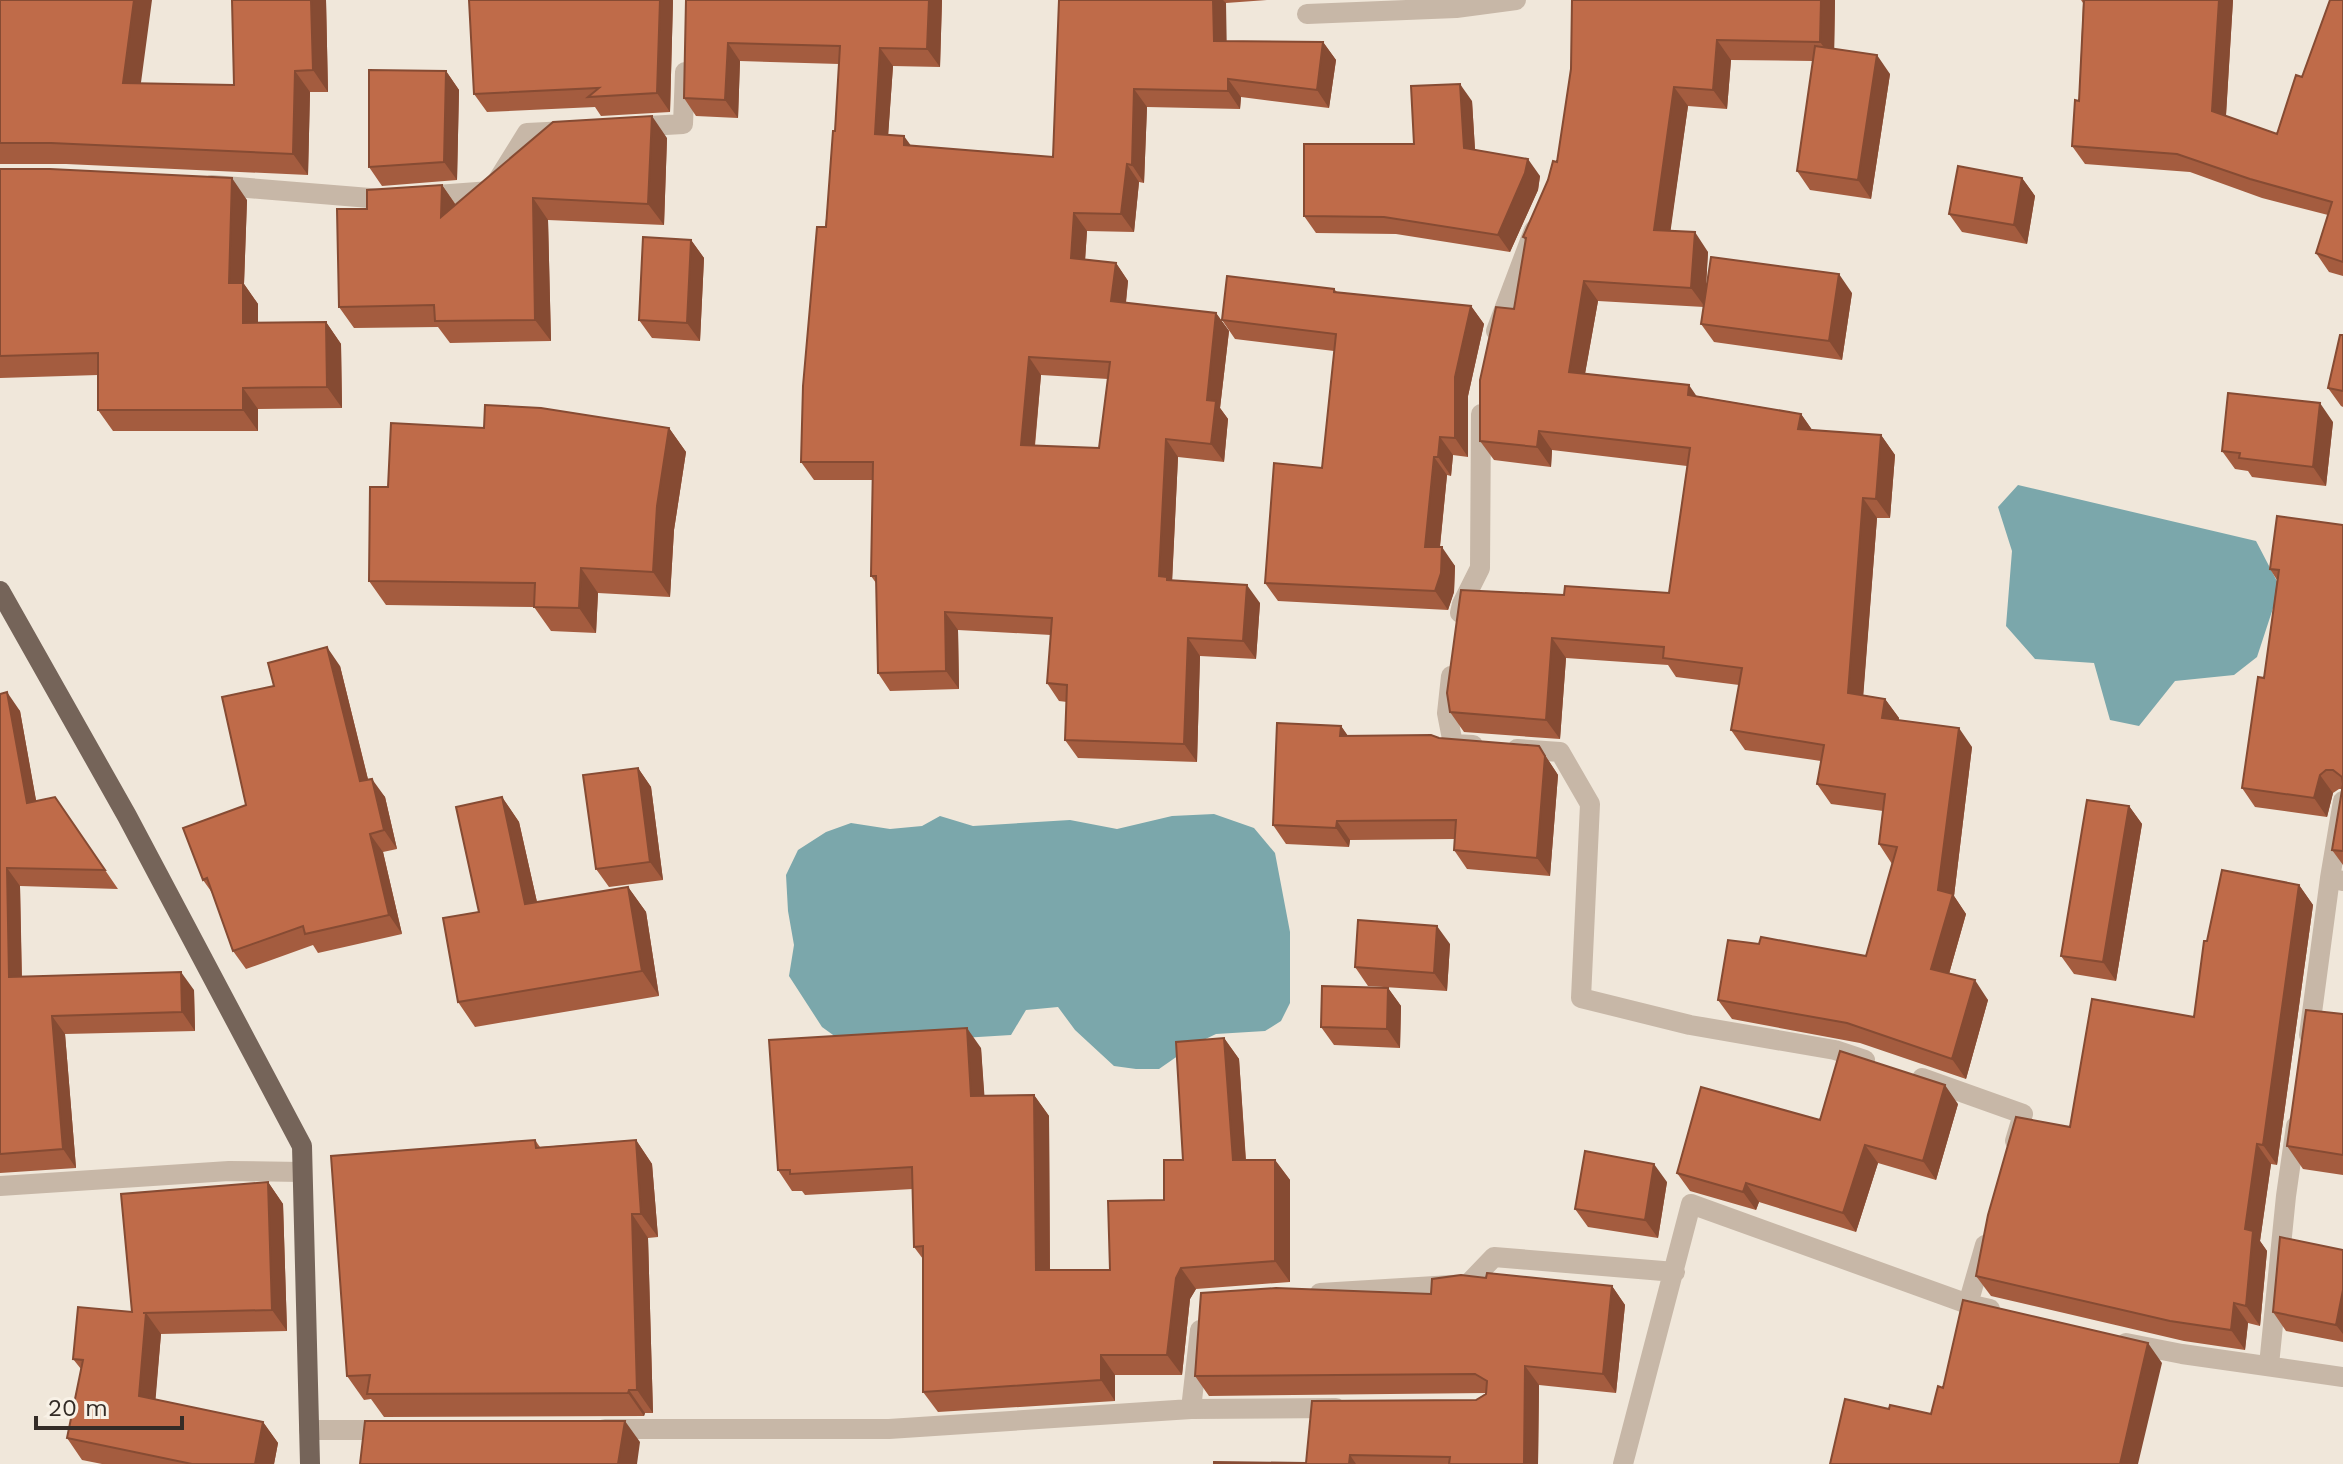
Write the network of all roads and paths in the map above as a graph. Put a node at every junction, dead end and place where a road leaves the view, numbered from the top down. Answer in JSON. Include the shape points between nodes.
{"nodes":[{"id":1,"x":1516,"y":0,"type":"edge"},
{"id":2,"x":1307,"y":14,"type":"dead end"},
{"id":3,"x":685,"y":59,"type":"edge"},
{"id":4,"x":192,"y":184,"type":"edge"},
{"id":5,"x":1539,"y":217,"type":"edge"},
{"id":6,"x":1491,"y":351,"type":"edge"},
{"id":7,"x":1481,"y":398,"type":"edge"},
{"id":8,"x":0,"y":591,"type":"edge"},
{"id":9,"x":2343,"y":801,"type":"edge"},
{"id":10,"x":2336,"y":880,"type":"edge"},
{"id":11,"x":2307,"y":1056,"type":"edge"},
{"id":12,"x":1879,"y":1064,"type":"edge"},
{"id":13,"x":1909,"y":1074,"type":"edge"},
{"id":14,"x":2300,"y":1103,"type":"edge"},
{"id":15,"x":2010,"y":1157,"type":"edge"},
{"id":16,"x":301,"y":1172,"type":"junction"},
{"id":17,"x":0,"y":1186,"type":"edge"},
{"id":18,"x":1989,"y":1231,"type":"edge"},
{"id":19,"x":1675,"y":1272,"type":"junction"},
{"id":20,"x":1296,"y":1294,"type":"edge"},
{"id":21,"x":1968,"y":1304,"type":"junction"},
{"id":22,"x":1201,"y":1315,"type":"edge"},
{"id":23,"x":2012,"y":1315,"type":"edge"},
{"id":24,"x":2101,"y":1337,"type":"edge"},
{"id":25,"x":2269,"y":1365,"type":"junction"},
{"id":26,"x":2343,"y":1377,"type":"edge"},
{"id":27,"x":1364,"y":1407,"type":"edge"},
{"id":28,"x":1191,"y":1409,"type":"junction"},
{"id":29,"x":591,"y":1429,"type":"edge"},
{"id":30,"x":309,"y":1430,"type":"junction"},
{"id":31,"x":403,"y":1430,"type":"edge"},
{"id":32,"x":310,"y":1464,"type":"edge"},
{"id":33,"x":1623,"y":1464,"type":"edge"}],
"edges":[{"from":1,"to":2,"type":"street"},
{"from":3,"to":4,"type":"street","via":[[683,124],[527,133],[491,191],[382,199]]},
{"from":5,"to":6,"type":"street"},
{"from":7,"to":12,"type":"street","via":[[1480,568],[1462,604],[1447,713],[1453,744],[1560,752],[1590,804],[1581,998],[1690,1025],[1835,1050]]},
{"from":8,"to":16,"type":"main road","via":[[127,816],[302,1146]]},
{"from":9,"to":10,"type":"street"},
{"from":10,"to":11,"type":"street"},
{"from":13,"to":15,"type":"street","via":[[2023,1114]]},
{"from":14,"to":25,"type":"street"},
{"from":16,"to":17,"type":"street","via":[[229,1171]]},
{"from":16,"to":30,"type":"main road"},
{"from":18,"to":21,"type":"street"},
{"from":19,"to":20,"type":"street","via":[[1494,1257],[1468,1284]]},
{"from":19,"to":21,"type":"street","via":[[1691,1204]]},
{"from":19,"to":33,"type":"street"},
{"from":21,"to":23,"type":"street"},
{"from":22,"to":28,"type":"street"},
{"from":24,"to":25,"type":"street"},
{"from":25,"to":26,"type":"street"},
{"from":27,"to":28,"type":"street"},
{"from":28,"to":29,"type":"street","via":[[889,1429]]},
{"from":30,"to":31,"type":"street"},
{"from":30,"to":32,"type":"main road"}]}
